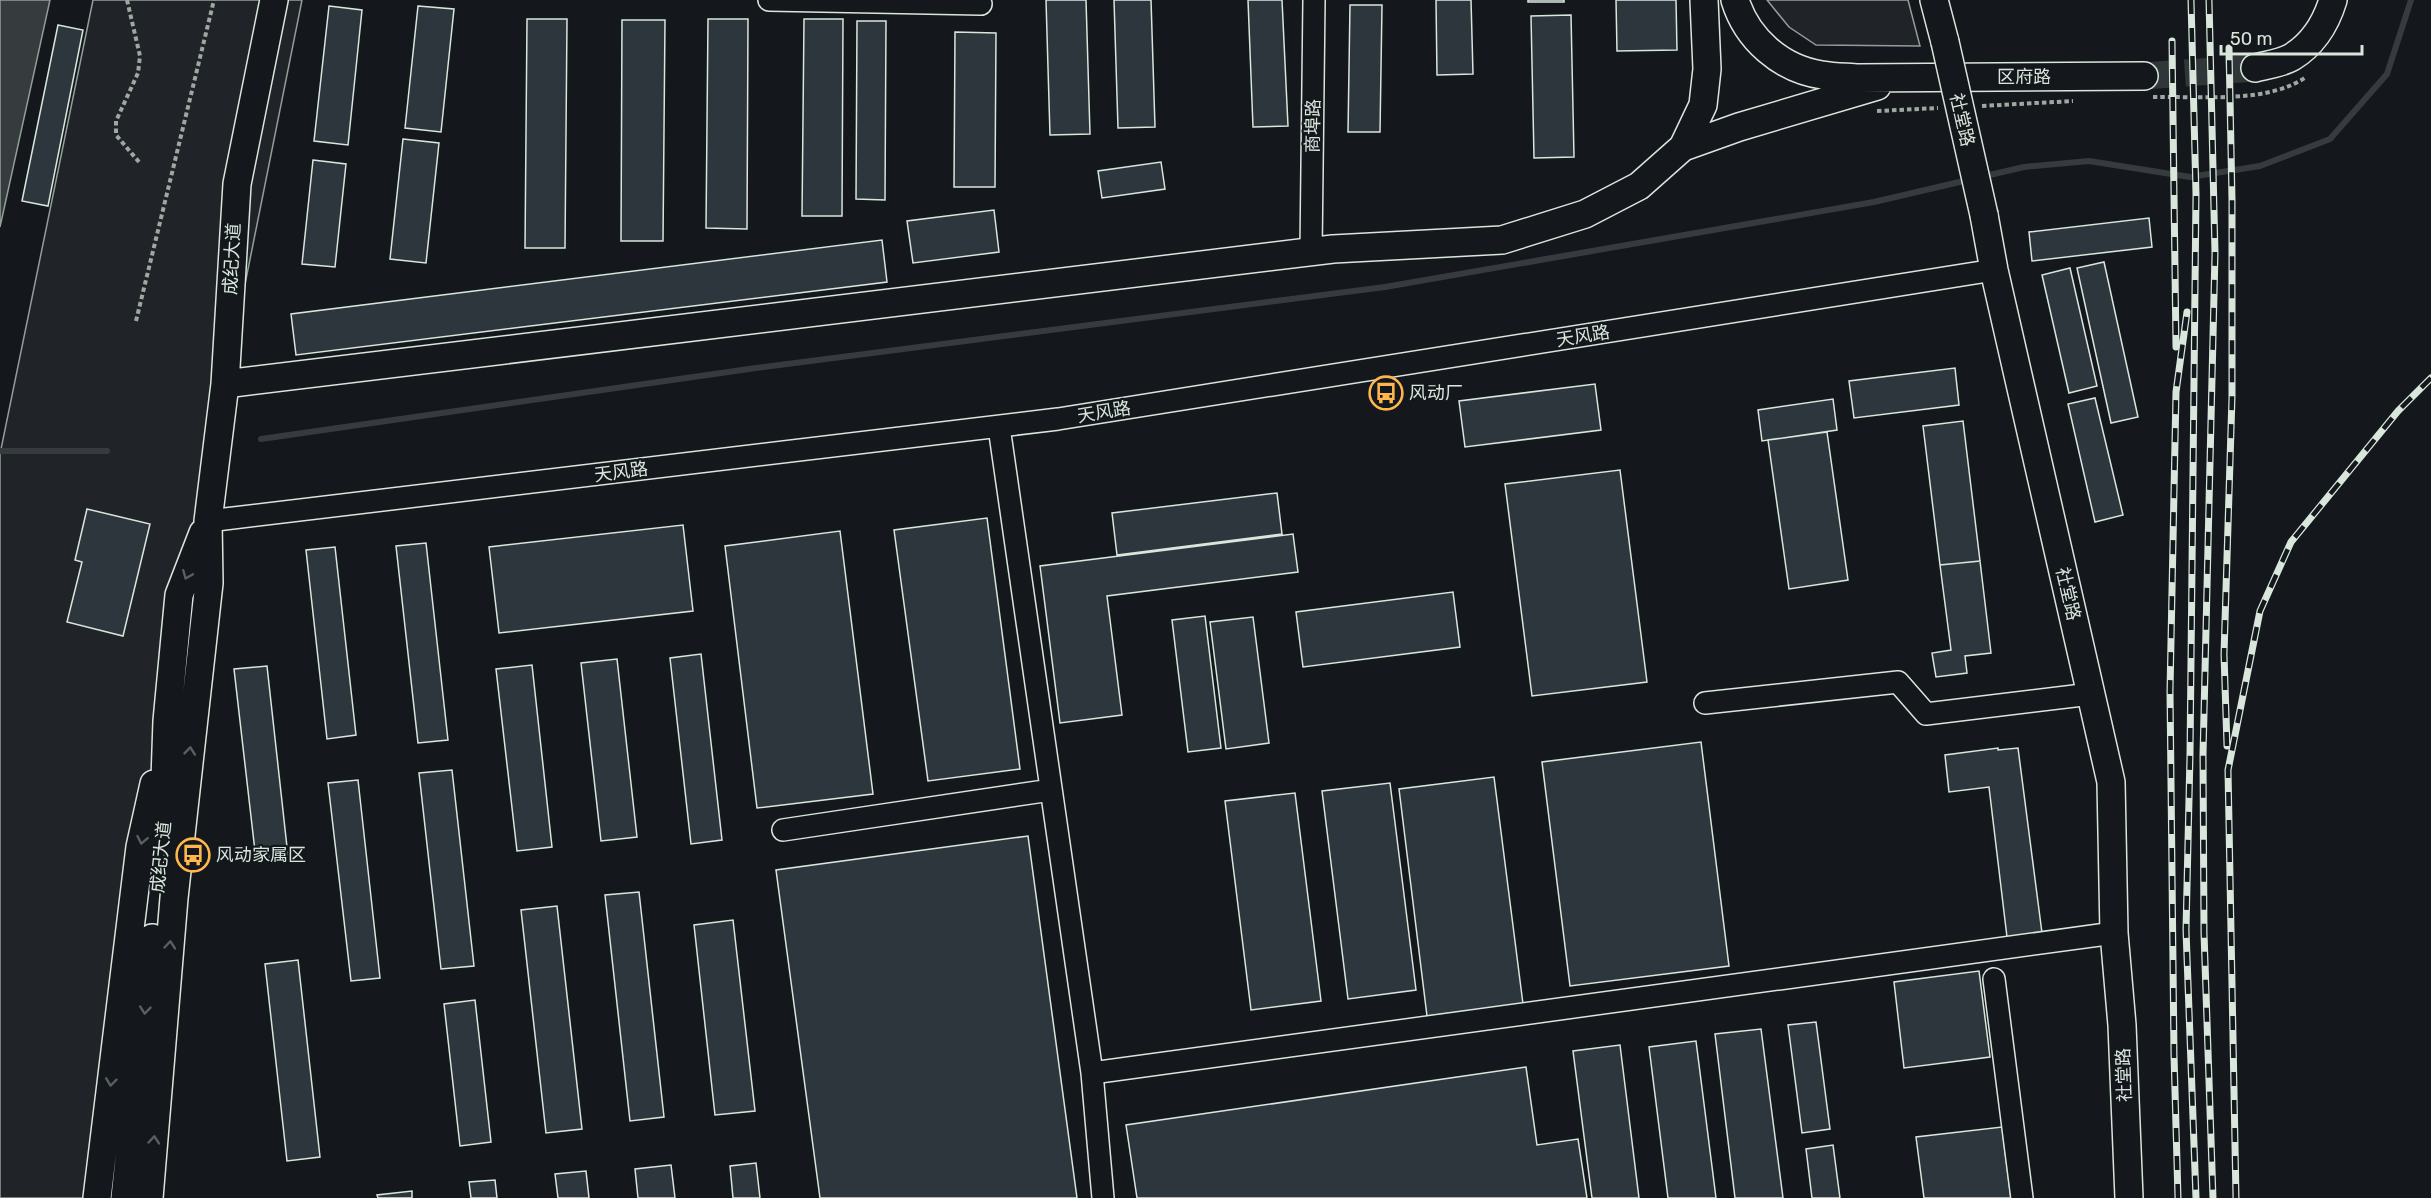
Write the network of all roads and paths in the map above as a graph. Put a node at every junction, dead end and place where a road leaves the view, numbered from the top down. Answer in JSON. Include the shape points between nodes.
{"nodes":[{"id":1,"x":127,"y":0,"type":"edge"},
{"id":2,"x":214,"y":0,"type":"edge"},
{"id":3,"x":274,"y":0,"type":"edge"},
{"id":4,"x":769,"y":0,"type":"edge"},
{"id":5,"x":1314,"y":0,"type":"edge"},
{"id":6,"x":1704,"y":0,"type":"edge"},
{"id":7,"x":1735,"y":0,"type":"edge"},
{"id":8,"x":1934,"y":0,"type":"edge"},
{"id":9,"x":2333,"y":0,"type":"edge"},
{"id":10,"x":981,"y":4,"type":"dead end"},
{"id":11,"x":2255,"y":69,"type":"tunnel mouth"},
{"id":12,"x":2312,"y":73,"type":"dead end"},
{"id":13,"x":1904,"y":78,"type":"junction"},
{"id":14,"x":2147,"y":86,"type":"joint"},
{"id":15,"x":2078,"y":101,"type":"dead end"},
{"id":16,"x":1971,"y":106,"type":"dead end"},
{"id":17,"x":1947,"y":107,"type":"dead end"},
{"id":18,"x":1875,"y":111,"type":"dead end"},
{"id":19,"x":1683,"y":147,"type":"junction"},
{"id":20,"x":139,"y":162,"type":"dead end"},
{"id":21,"x":1311,"y":252,"type":"junction"},
{"id":22,"x":1994,"y":270,"type":"junction"},
{"id":23,"x":136,"y":321,"type":"dead end"},
{"id":24,"x":225,"y":384,"type":"junction"},
{"id":25,"x":999,"y":427,"type":"junction"},
{"id":26,"x":208,"y":520,"type":"junction"},
{"id":27,"x":2091,"y":694,"type":"junction"},
{"id":28,"x":1705,"y":703,"type":"dead end"},
{"id":29,"x":167,"y":721,"type":"junction"},
{"id":30,"x":1051,"y":790,"type":"junction"},
{"id":31,"x":783,"y":830,"type":"dead end"},
{"id":32,"x":2114,"y":933,"type":"junction"},
{"id":33,"x":1994,"y":978,"type":"dead end"},
{"id":34,"x":1092,"y":1073,"type":"junction"},
{"id":35,"x":97,"y":1198,"type":"edge"},
{"id":36,"x":125,"y":1198,"type":"edge"},
{"id":37,"x":149,"y":1198,"type":"edge"},
{"id":38,"x":1103,"y":1198,"type":"edge"},
{"id":39,"x":2022,"y":1198,"type":"edge"},
{"id":40,"x":2129,"y":1198,"type":"edge"}],
"edges":[{"from":1,"to":20,"type":"path","via":[[140,56],[138,73],[116,121],[117,135]]},
{"from":2,"to":23,"type":"path"},
{"from":3,"to":24,"type":"main road","name":"成纪大道","via":[[237,184]]},
{"from":4,"to":10,"type":"street"},
{"from":5,"to":21,"type":"street","name":"商埠路"},
{"from":6,"to":19,"type":"main road","via":[[1707,69],[1703,105]]},
{"from":7,"to":13,"type":"main road","via":[[1740,17],[1760,45],[1788,65],[1821,75]]},
{"from":8,"to":22,"type":"main road","name":"社堂路","bridge":true},
{"from":9,"to":11,"type":"main road","via":[[2326,21],[2308,45],[2290,58]]},
{"from":12,"to":14,"type":"path","via":[[2294,86],[2261,95]]},
{"from":13,"to":14,"type":"main road","name":"区府路"},
{"from":13,"to":19,"type":"main road"},
{"from":15,"to":16,"type":"path"},
{"from":17,"to":18,"type":"path"},
{"from":19,"to":21,"type":"main road","via":[[1639,186],[1586,214],[1502,240]]},
{"from":21,"to":24,"type":"main road"},
{"from":22,"to":25,"type":"street","name":"天风路"},
{"from":22,"to":27,"type":"main road","name":"社堂路"},
{"from":24,"to":26,"type":"main road","name":"成纪大道"},
{"from":25,"to":26,"type":"street","name":"天风路"},
{"from":25,"to":30,"type":"street"},
{"from":26,"to":29,"type":"main road","name":"成纪大道","one_way":true,"via":[[179,595]]},
{"from":37,"to":26,"type":"main road","name":"成纪大道","one_way":true,"via":[[174,898],[209,584]]},
{"from":27,"to":28,"type":"street","via":[[1926,714],[1898,682]]},
{"from":27,"to":32,"type":"main road","name":"社堂路","via":[[2111,782]]},
{"from":29,"to":35,"type":"main road","one_way":true,"via":[[140,847]]},
{"from":29,"to":36,"type":"main road","name":"成纪大道","one_way":true,"via":[[165,813]]},
{"from":30,"to":31,"type":"street"},
{"from":30,"to":34,"type":"street"},
{"from":32,"to":34,"type":"street"},
{"from":32,"to":40,"type":"main road","name":"社堂路"},
{"from":33,"to":39,"type":"street"},
{"from":34,"to":38,"type":"street"}]}
